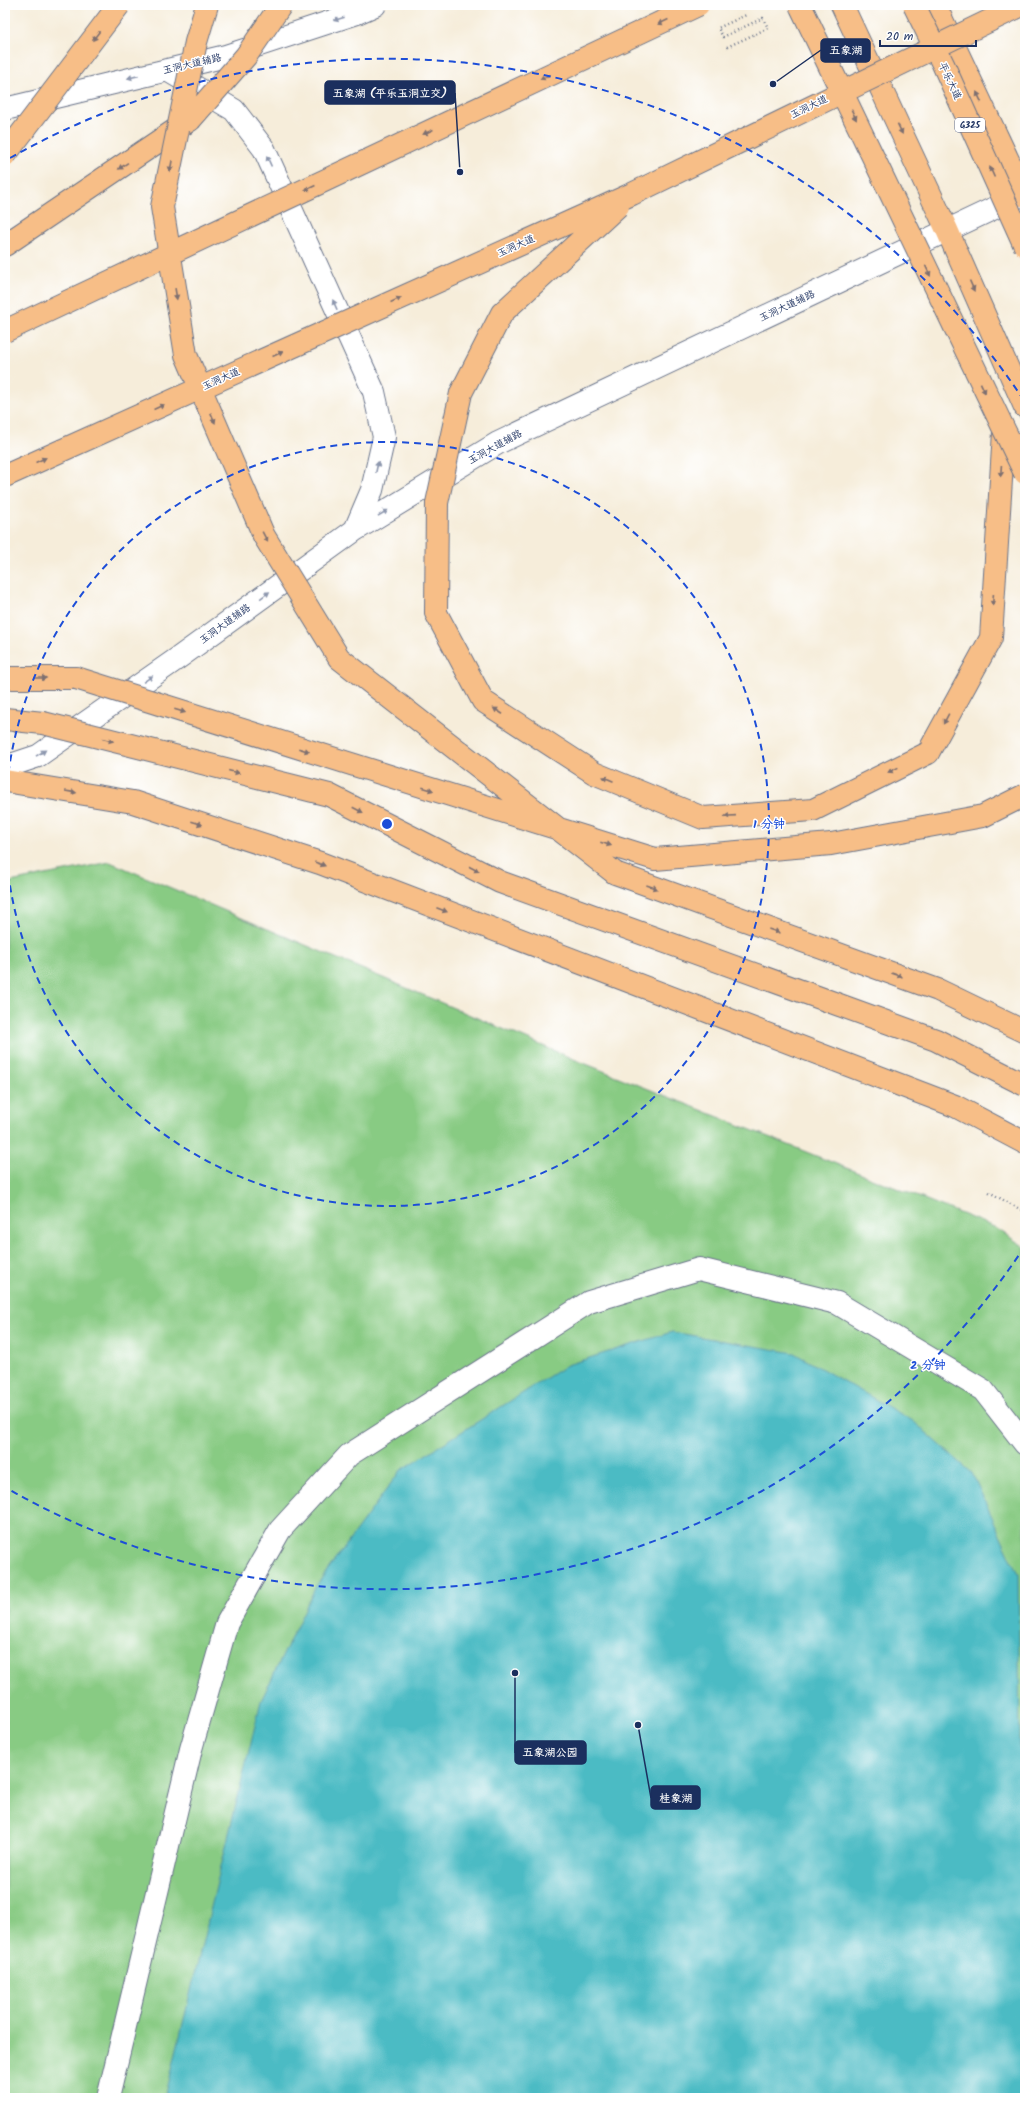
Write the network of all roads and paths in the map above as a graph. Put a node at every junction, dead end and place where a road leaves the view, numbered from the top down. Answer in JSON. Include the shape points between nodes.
{"nodes":[{"id":1,"x":119,"y":5,"type":"edge"},
{"id":2,"x":207,"y":5,"type":"edge"},
{"id":3,"x":281,"y":5,"type":"edge"},
{"id":4,"x":375,"y":5,"type":"edge"},
{"id":5,"x":698,"y":5,"type":"edge"},
{"id":6,"x":800,"y":5,"type":"edge"},
{"id":7,"x":842,"y":5,"type":"edge"},
{"id":8,"x":914,"y":5,"type":"edge"},
{"id":9,"x":935,"y":5,"type":"edge"},
{"id":10,"x":1022,"y":5,"type":"edge"},
{"id":11,"x":746,"y":15,"type":"dead end"},
{"id":12,"x":727,"y":47,"type":"dead end"},
{"id":13,"x":167,"y":70,"type":"junction"},
{"id":14,"x":5,"y":109,"type":"edge"},
{"id":15,"x":5,"y":155,"type":"edge"},
{"id":16,"x":632,"y":194,"type":"junction"},
{"id":17,"x":1025,"y":194,"type":"edge"},
{"id":18,"x":947,"y":230,"type":"junction"},
{"id":19,"x":5,"y":245,"type":"edge"},
{"id":20,"x":1025,"y":246,"type":"edge"},
{"id":21,"x":5,"y":331,"type":"edge"},
{"id":22,"x":1025,"y":407,"type":"edge"},
{"id":23,"x":1004,"y":432,"type":"junction"},
{"id":24,"x":1025,"y":473,"type":"edge"},
{"id":25,"x":5,"y":476,"type":"edge"},
{"id":26,"x":355,"y":530,"type":"junction"},
{"id":27,"x":5,"y":678,"type":"edge"},
{"id":28,"x":5,"y":719,"type":"edge"},
{"id":29,"x":5,"y":767,"type":"edge"},
{"id":30,"x":5,"y":781,"type":"edge"},
{"id":31,"x":1025,"y":795,"type":"edge"},
{"id":32,"x":1025,"y":1032,"type":"edge"},
{"id":33,"x":1025,"y":1085,"type":"edge"},
{"id":34,"x":1025,"y":1143,"type":"edge"},
{"id":35,"x":989,"y":1192,"type":"dead end"},
{"id":36,"x":1025,"y":1212,"type":"edge"},
{"id":37,"x":1025,"y":1444,"type":"edge"},
{"id":38,"x":108,"y":2098,"type":"edge"}],
"edges":[{"from":1,"to":15,"type":"main road","one_way":true,"bridge":true},
{"from":2,"to":32,"type":"main road","one_way":true,"bridge":true,"via":[[196,42],[162,207],[186,355],[264,536],[339,658],[615,873],[938,990]]},
{"from":3,"to":19,"type":"main road","one_way":true,"bridge":true,"via":[[246,56],[190,120]]},
{"from":4,"to":13,"type":"street","name":"玉洞大道辅路","one_way":true,"via":[[226,56]]},
{"from":5,"to":21,"type":"main road","one_way":true,"bridge":true},
{"from":6,"to":23,"type":"main road","one_way":true,"bridge":true},
{"from":7,"to":18,"type":"main road","one_way":true},
{"from":20,"to":8,"type":"main road","name":"平乐大道","number":"G325","one_way":true,"bridge":true},
{"from":17,"to":9,"type":"main road","one_way":true},
{"from":10,"to":16,"type":"main road","name":"玉洞大道","bridge":true},
{"from":11,"to":12,"type":"path","via":[[718,28],[723,37],[764,18],[768,28]]},
{"from":13,"to":14,"type":"street","name":"玉洞大道辅路","one_way":true},
{"from":26,"to":13,"type":"street","one_way":true,"via":[[372,490],[384,437],[374,392],[264,149],[234,110]]},
{"from":23,"to":16,"type":"main road","one_way":true,"bridge":true,"via":[[991,638],[928,753],[813,810],[703,818],[588,768],[483,701],[436,613],[436,503],[461,393],[502,313]]},
{"from":25,"to":16,"type":"main road","name":"玉洞大道","one_way":true,"bridge":true},
{"from":17,"to":18,"type":"street","name":"玉洞大道辅路"},
{"from":18,"to":22,"type":"main road","one_way":true},
{"from":26,"to":18,"type":"street","name":"玉洞大道辅路","one_way":true,"via":[[498,443]]},
{"from":23,"to":24,"type":"main road","bridge":true},
{"from":29,"to":26,"type":"street","name":"玉洞大道辅路","one_way":true,"via":[[38,756]]},
{"from":27,"to":31,"type":"main road","one_way":true,"bridge":true,"via":[[76,678],[655,860],[831,844],[983,816]]},
{"from":28,"to":33,"type":"main road","one_way":true,"bridge":true,"via":[[43,723],[329,796],[500,882],[936,1040]]},
{"from":30,"to":34,"type":"main road","one_way":true,"via":[[134,802],[320,863],[956,1106]]},
{"from":35,"to":36,"type":"path"},
{"from":37,"to":38,"type":"street","via":[[984,1390],[836,1303],[699,1268],[589,1302],[349,1455],[280,1530],[227,1622],[191,1748]]}]}
